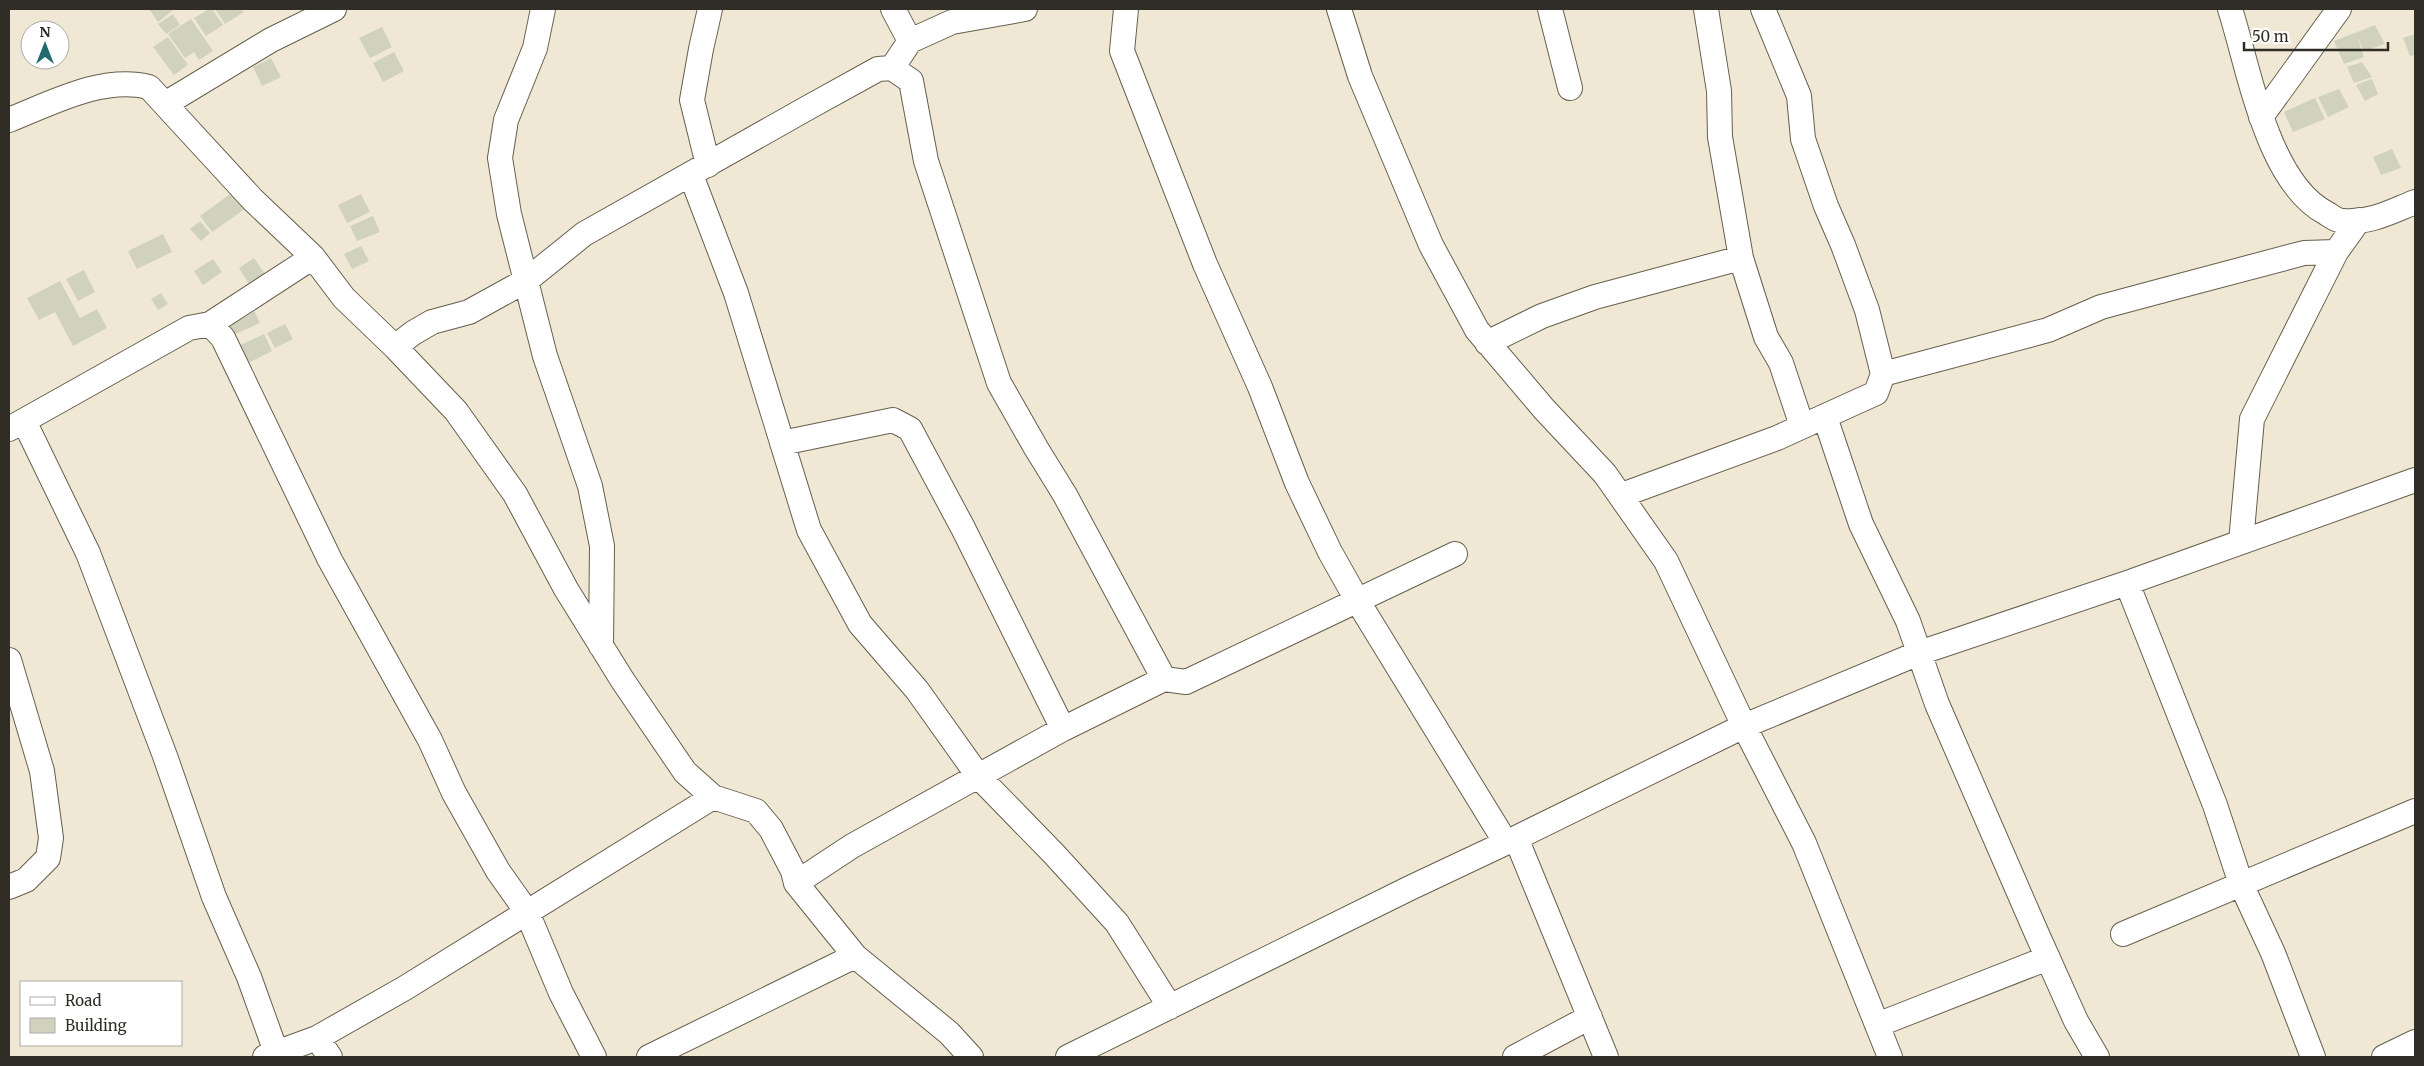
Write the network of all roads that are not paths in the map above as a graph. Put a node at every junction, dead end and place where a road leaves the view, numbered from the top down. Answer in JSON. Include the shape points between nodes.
{"nodes":[{"id":1,"x":334,"y":9,"type":"edge"},
{"id":2,"x":544,"y":9,"type":"edge"},
{"id":3,"x":710,"y":9,"type":"edge"},
{"id":4,"x":893,"y":9,"type":"edge"},
{"id":5,"x":1025,"y":9,"type":"edge"},
{"id":6,"x":1126,"y":9,"type":"edge"},
{"id":7,"x":1339,"y":9,"type":"edge"},
{"id":8,"x":1550,"y":9,"type":"edge"},
{"id":9,"x":1706,"y":9,"type":"edge"},
{"id":10,"x":1763,"y":9,"type":"edge"},
{"id":11,"x":2230,"y":9,"type":"edge"},
{"id":12,"x":2340,"y":9,"type":"edge"},
{"id":13,"x":910,"y":41,"type":"junction"},
{"id":14,"x":892,"y":68,"type":"junction"},
{"id":15,"x":1570,"y":88,"type":"dead end"},
{"id":16,"x":165,"y":104,"type":"junction"},
{"id":17,"x":2261,"y":117,"type":"junction"},
{"id":18,"x":9,"y":120,"type":"edge"},
{"id":19,"x":700,"y":170,"type":"junction"},
{"id":20,"x":2415,"y":202,"type":"edge"},
{"id":21,"x":2359,"y":220,"type":"junction"},
{"id":22,"x":2336,"y":252,"type":"junction"},
{"id":23,"x":313,"y":257,"type":"junction"},
{"id":24,"x":1741,"y":258,"type":"junction"},
{"id":25,"x":527,"y":280,"type":"junction"},
{"id":26,"x":210,"y":324,"type":"junction"},
{"id":27,"x":1487,"y":343,"type":"junction"},
{"id":28,"x":395,"y":347,"type":"junction"},
{"id":29,"x":1883,"y":374,"type":"junction"},
{"id":30,"x":1825,"y":417,"type":"junction"},
{"id":31,"x":16,"y":425,"type":"edge"},
{"id":32,"x":1802,"y":426,"type":"junction"},
{"id":33,"x":782,"y":443,"type":"junction"},
{"id":34,"x":2415,"y":480,"type":"edge"},
{"id":35,"x":1622,"y":495,"type":"junction"},
{"id":36,"x":2242,"y":542,"type":"junction"},
{"id":37,"x":1454,"y":554,"type":"dead end"},
{"id":38,"x":2127,"y":583,"type":"junction"},
{"id":39,"x":1358,"y":600,"type":"junction"},
{"id":40,"x":601,"y":646,"type":"junction"},
{"id":41,"x":1918,"y":652,"type":"junction"},
{"id":42,"x":9,"y":660,"type":"edge"},
{"id":43,"x":1164,"y":679,"type":"junction"},
{"id":44,"x":1744,"y":726,"type":"junction"},
{"id":45,"x":1064,"y":729,"type":"junction"},
{"id":46,"x":979,"y":777,"type":"junction"},
{"id":47,"x":713,"y":797,"type":"junction"},
{"id":48,"x":2415,"y":811,"type":"edge"},
{"id":49,"x":1511,"y":841,"type":"junction"},
{"id":50,"x":796,"y":883,"type":"junction"},
{"id":51,"x":2242,"y":884,"type":"junction"},
{"id":52,"x":9,"y":887,"type":"edge"},
{"id":53,"x":527,"y":912,"type":"junction"},
{"id":54,"x":2123,"y":934,"type":"dead end"},
{"id":55,"x":855,"y":956,"type":"junction"},
{"id":56,"x":2048,"y":958,"type":"junction"},
{"id":57,"x":1170,"y":1006,"type":"junction"},
{"id":58,"x":1590,"y":1017,"type":"junction"},
{"id":59,"x":1877,"y":1025,"type":"junction"},
{"id":60,"x":2415,"y":1042,"type":"edge"},
{"id":61,"x":324,"y":1048,"type":"edge"},
{"id":62,"x":270,"y":1055,"type":"edge"},
{"id":63,"x":594,"y":1057,"type":"edge"},
{"id":64,"x":649,"y":1057,"type":"edge"},
{"id":65,"x":971,"y":1057,"type":"edge"},
{"id":66,"x":1068,"y":1057,"type":"edge"},
{"id":67,"x":1515,"y":1057,"type":"edge"},
{"id":68,"x":1606,"y":1057,"type":"edge"},
{"id":69,"x":1890,"y":1057,"type":"edge"},
{"id":70,"x":2097,"y":1057,"type":"edge"},
{"id":71,"x":2312,"y":1057,"type":"edge"},
{"id":72,"x":2384,"y":1057,"type":"edge"}],
"edges":[{"from":1,"to":16,"type":"street","via":[[271,40]]},
{"from":2,"to":25,"type":"street","via":[[535,48],[506,120],[500,158],[509,214]]},
{"from":3,"to":19,"type":"street","via":[[692,100]]},
{"from":4,"to":13,"type":"street"},
{"from":5,"to":13,"type":"street","via":[[952,22]]},
{"from":6,"to":39,"type":"street","via":[[1122,51],[1174,186],[1260,386],[1297,483],[1330,552]]},
{"from":7,"to":27,"type":"street","via":[[1360,76],[1431,245]]},
{"from":8,"to":15,"type":"street"},
{"from":9,"to":24,"type":"street","via":[[1719,90],[1720,137]]},
{"from":10,"to":29,"type":"street","via":[[1798,96],[1803,139],[1867,310]]},
{"from":11,"to":17,"type":"street"},
{"from":12,"to":17,"type":"street"},
{"from":13,"to":14,"type":"street"},
{"from":14,"to":19,"type":"street","via":[[878,70]]},
{"from":14,"to":43,"type":"street","via":[[911,81],[926,161],[999,383],[1065,495]]},
{"from":16,"to":18,"type":"street","via":[[149,87],[132,83],[110,85]]},
{"from":16,"to":23,"type":"street","via":[[253,200]]},
{"from":17,"to":21,"type":"street","via":[[2286,174],[2313,206],[2341,221]]},
{"from":19,"to":25,"type":"street","via":[[584,234]]},
{"from":19,"to":33,"type":"street"},
{"from":20,"to":21,"type":"street","via":[[2373,220]]},
{"from":21,"to":22,"type":"street"},
{"from":22,"to":29,"type":"street","via":[[2304,253],[2101,307],[2048,330]]},
{"from":22,"to":36,"type":"street","via":[[2252,419]]},
{"from":23,"to":26,"type":"street"},
{"from":23,"to":28,"type":"street","via":[[344,298]]},
{"from":24,"to":27,"type":"street","via":[[1595,297],[1542,316]]},
{"from":24,"to":32,"type":"street","via":[[1766,337],[1781,363]]},
{"from":25,"to":28,"type":"street","via":[[469,312],[432,322]]},
{"from":25,"to":40,"type":"street","via":[[546,356],[592,494],[602,546]]},
{"from":26,"to":31,"type":"street","via":[[189,328]]},
{"from":26,"to":53,"type":"street","via":[[223,338],[330,560],[430,740],[454,792],[498,871]]},
{"from":27,"to":35,"type":"street"},
{"from":28,"to":40,"type":"street","via":[[456,411],[515,494]]},
{"from":29,"to":30,"type":"street","via":[[1876,393]]},
{"from":30,"to":32,"type":"street"},
{"from":30,"to":41,"type":"street","via":[[1861,524],[1908,621]]},
{"from":31,"to":62,"type":"street","via":[[88,553],[165,756],[214,898],[249,977]]},
{"from":32,"to":35,"type":"street"},
{"from":33,"to":45,"type":"street","via":[[893,420],[910,429]]},
{"from":33,"to":46,"type":"street","via":[[809,530],[860,624],[917,690]]},
{"from":34,"to":36,"type":"street"},
{"from":35,"to":44,"type":"street","via":[[1666,561]]},
{"from":36,"to":38,"type":"street"},
{"from":37,"to":39,"type":"street"},
{"from":38,"to":41,"type":"street"},
{"from":38,"to":51,"type":"street","via":[[2215,805]]},
{"from":39,"to":43,"type":"street","via":[[1186,682]]},
{"from":39,"to":49,"type":"street"},
{"from":40,"to":47,"type":"street","via":[[685,772]]},
{"from":41,"to":44,"type":"street"},
{"from":41,"to":56,"type":"street","via":[[1937,704]]},
{"from":42,"to":52,"type":"street","via":[[42,770],[51,838],[48,858],[26,880]]},
{"from":43,"to":45,"type":"street"},
{"from":44,"to":49,"type":"street"},
{"from":44,"to":59,"type":"street","via":[[1804,843]]},
{"from":45,"to":46,"type":"street"},
{"from":46,"to":50,"type":"street","via":[[852,846]]},
{"from":46,"to":57,"type":"street","via":[[1117,923]]},
{"from":47,"to":50,"type":"street","via":[[756,811],[771,829]]},
{"from":47,"to":53,"type":"street"},
{"from":48,"to":51,"type":"street"},
{"from":49,"to":57,"type":"street"},
{"from":49,"to":58,"type":"street"},
{"from":50,"to":55,"type":"street"},
{"from":51,"to":54,"type":"street"},
{"from":51,"to":71,"type":"street","via":[[2274,953]]},
{"from":53,"to":61,"type":"street","via":[[405,988]]},
{"from":53,"to":63,"type":"street"},
{"from":55,"to":64,"type":"street"},
{"from":55,"to":65,"type":"street","via":[[949,1033]]},
{"from":56,"to":59,"type":"street"},
{"from":56,"to":70,"type":"street","via":[[2076,1021]]},
{"from":57,"to":66,"type":"street"},
{"from":58,"to":67,"type":"street"},
{"from":58,"to":68,"type":"street"},
{"from":59,"to":69,"type":"street"},
{"from":60,"to":72,"type":"street"},
{"from":61,"to":62,"type":"street"}]}
